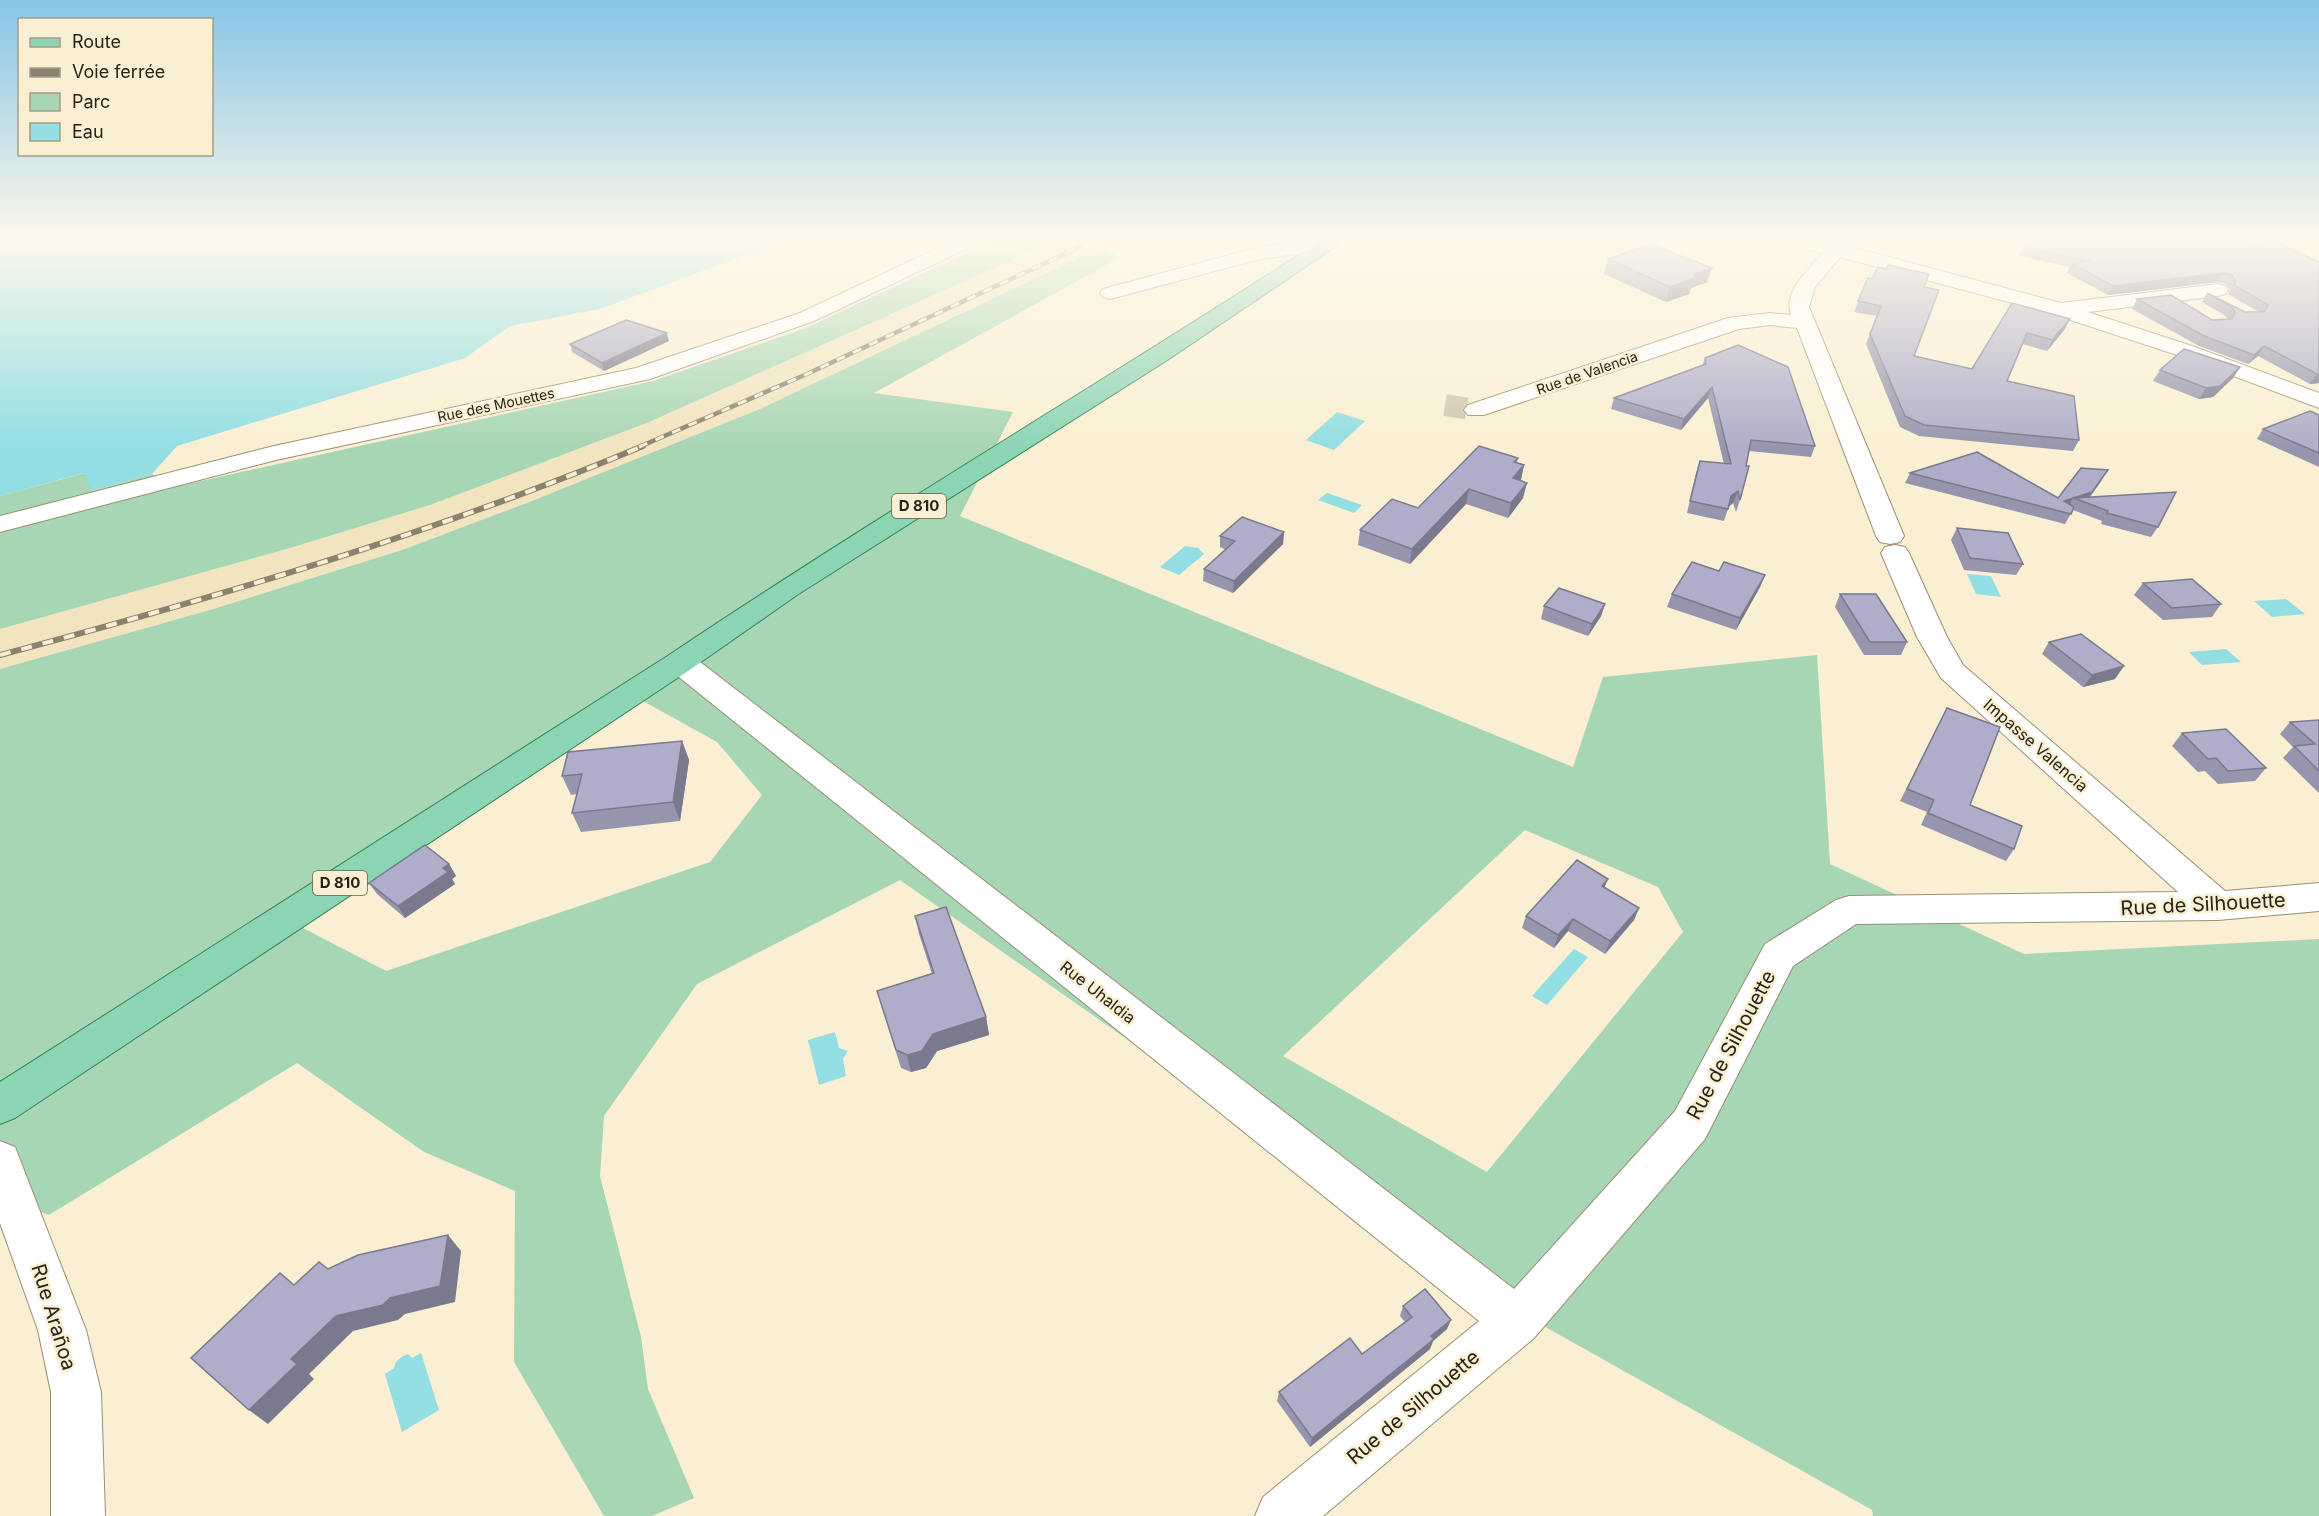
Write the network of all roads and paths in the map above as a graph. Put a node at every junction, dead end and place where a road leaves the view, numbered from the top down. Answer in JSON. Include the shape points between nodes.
{"nodes":[{"id":1,"x":824,"y":309,"type":"edge"},
{"id":2,"x":1229,"y":309,"type":"edge"},
{"id":3,"x":1235,"y":309,"type":"edge"},
{"id":4,"x":1800,"y":309,"type":"edge"},
{"id":5,"x":2058,"y":309,"type":"edge"},
{"id":6,"x":1804,"y":322,"type":"junction"},
{"id":7,"x":1161,"y":354,"type":"junction"},
{"id":8,"x":2319,"y":401,"type":"edge"},
{"id":9,"x":1476,"y":410,"type":"tunnel mouth"},
{"id":10,"x":0,"y":524,"type":"edge"},
{"id":11,"x":680,"y":662,"type":"junction"},
{"id":12,"x":2319,"y":897,"type":"edge"},
{"id":13,"x":2218,"y":906,"type":"junction"},
{"id":14,"x":0,"y":1105,"type":"edge"},
{"id":15,"x":0,"y":1161,"type":"edge"},
{"id":16,"x":1517,"y":1321,"type":"junction"},
{"id":17,"x":78,"y":1516,"type":"edge"},
{"id":18,"x":1282,"y":1516,"type":"edge"}],
"edges":[{"from":1,"to":10,"type":"street","name":"Rue des Mouettes","via":[[642,374],[274,453]]},
{"from":2,"to":7,"type":"main road","number":"D 810"},
{"from":3,"to":7,"type":"main road"},
{"from":4,"to":6,"type":"street","name":"Impasse Valencia"},
{"from":5,"to":8,"type":"street","via":[[2233,367]]},
{"from":6,"to":9,"type":"street","name":"Rue de Valencia","via":[[1770,319],[1736,323]]},
{"from":6,"to":13,"type":"street","name":"Impasse Valencia","via":[[1892,544],[1932,638],[1952,671]]},
{"from":7,"to":11,"type":"main road","number":"D 810","via":[[787,589]]},
{"from":11,"to":14,"type":"main road","number":"D 810"},
{"from":11,"to":16,"type":"street","name":"Rue Uhaldia"},
{"from":12,"to":13,"type":"street","name":"Rue de Silhouette"},
{"from":13,"to":16,"type":"street","name":"Rue de Silhouette","via":[[1849,910],[1779,956],[1689,1125]]},
{"from":15,"to":17,"type":"street","name":"Rue Arañoa","via":[[62,1330],[76,1392]]},
{"from":16,"to":18,"type":"street","name":"Rue de Silhouette"}]}
